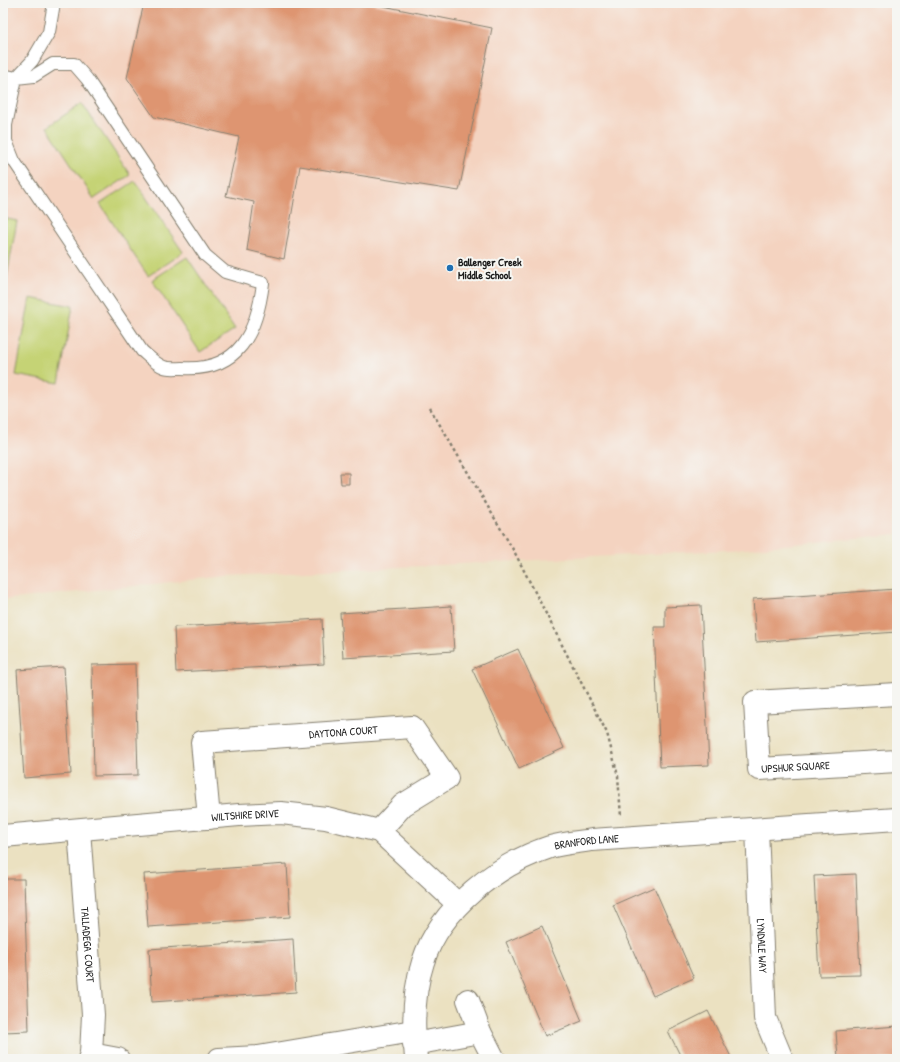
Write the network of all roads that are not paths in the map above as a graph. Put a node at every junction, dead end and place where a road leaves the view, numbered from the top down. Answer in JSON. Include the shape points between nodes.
{"nodes":[{"id":1,"x":54,"y":3,"type":"edge"},
{"id":2,"x":3,"y":75,"type":"edge"},
{"id":3,"x":16,"y":78,"type":"junction"},
{"id":4,"x":897,"y":694,"type":"edge"},
{"id":5,"x":897,"y":761,"type":"edge"},
{"id":6,"x":209,"y":818,"type":"junction"},
{"id":7,"x":897,"y":819,"type":"edge"},
{"id":8,"x":757,"y":829,"type":"junction"},
{"id":9,"x":79,"y":830,"type":"junction"},
{"id":10,"x":379,"y":831,"type":"junction"},
{"id":11,"x":3,"y":836,"type":"edge"},
{"id":12,"x":458,"y":904,"type":"junction"},
{"id":13,"x":468,"y":1000,"type":"dead end"},
{"id":14,"x":480,"y":1032,"type":"junction"},
{"id":15,"x":414,"y":1045,"type":"edge"},
{"id":16,"x":90,"y":1057,"type":"edge"},
{"id":17,"x":118,"y":1059,"type":"edge"},
{"id":18,"x":219,"y":1059,"type":"edge"},
{"id":19,"x":494,"y":1059,"type":"edge"},
{"id":20,"x":782,"y":1059,"type":"edge"}],
"edges":[{"from":1,"to":3,"type":"lane","via":[[49,32],[32,61]]},
{"from":2,"to":3,"type":"lane"},
{"from":3,"to":3,"type":"lane","via":[[6,125],[6,141],[14,161],[142,351],[163,367],[200,370],[219,364],[241,348],[260,305],[263,283],[225,272],[205,255],[87,79],[74,64],[54,64],[34,76]]},
{"from":4,"to":5,"type":"street","name":"UPSHUR SQUARE","via":[[756,702],[759,769]]},
{"from":6,"to":9,"type":"street","name":"WILTSHIRE DRIVE"},
{"from":6,"to":10,"type":"street","name":"WILTSHIRE DRIVE","via":[[281,813],[326,818]]},
{"from":6,"to":10,"type":"street","name":"DAYTONA COURT","via":[[202,742],[412,726],[447,778],[403,805]]},
{"from":7,"to":8,"type":"street","name":"BRANFORD LANE"},
{"from":8,"to":12,"type":"street","name":"BRANFORD LANE","via":[[592,840],[551,847],[485,881]]},
{"from":8,"to":20,"type":"street","name":"LYNDALE WAY","via":[[765,1018]]},
{"from":9,"to":11,"type":"street","name":"WILTSHIRE DRIVE"},
{"from":9,"to":16,"type":"street","name":"TALLADEGA COURT","via":[[92,1015]]},
{"from":10,"to":12,"type":"street","name":"WILTSHIRE DRIVE"},
{"from":12,"to":15,"type":"street","name":"BRANFORD LANE","via":[[442,925],[423,962],[418,989]]},
{"from":13,"to":14,"type":"street"},
{"from":14,"to":15,"type":"street"},
{"from":14,"to":19,"type":"street"},
{"from":15,"to":18,"type":"street"},
{"from":16,"to":17,"type":"street"}]}
